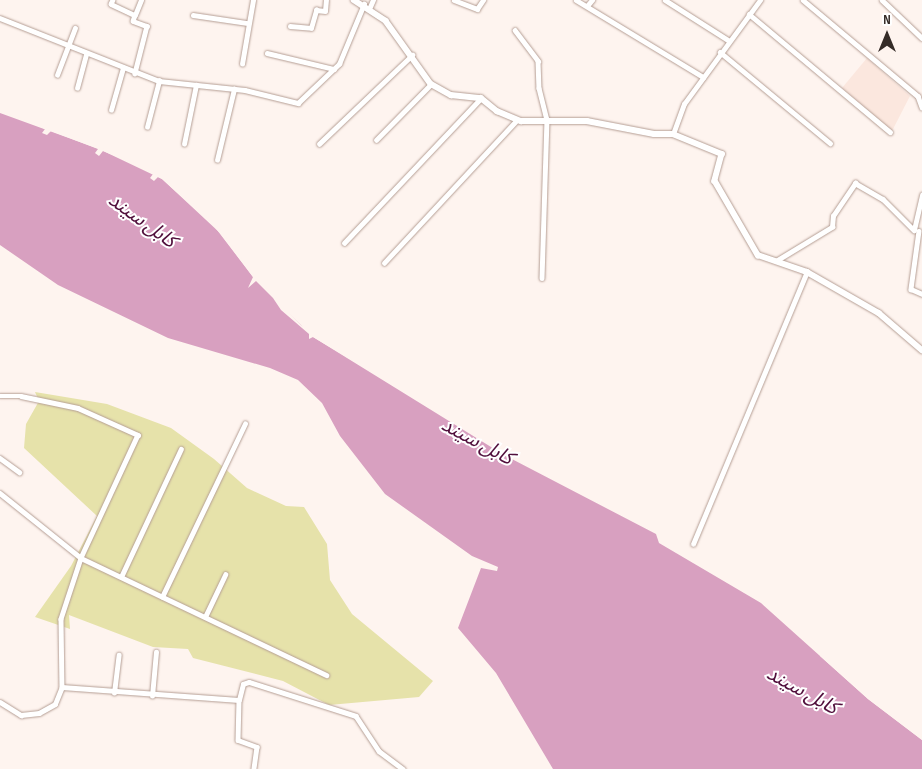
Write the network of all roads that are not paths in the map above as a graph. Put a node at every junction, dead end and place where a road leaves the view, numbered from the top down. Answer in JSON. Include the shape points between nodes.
{"nodes":[{"id":1,"x":113,"y":0,"type":"edge"},
{"id":2,"x":141,"y":0,"type":"edge"},
{"id":3,"x":253,"y":0,"type":"edge"},
{"id":4,"x":326,"y":0,"type":"edge"},
{"id":5,"x":354,"y":0,"type":"edge"},
{"id":6,"x":373,"y":0,"type":"edge"},
{"id":7,"x":454,"y":0,"type":"edge"},
{"id":8,"x":483,"y":0,"type":"edge"},
{"id":9,"x":576,"y":0,"type":"edge"},
{"id":10,"x":592,"y":0,"type":"edge"},
{"id":11,"x":665,"y":0,"type":"edge"},
{"id":12,"x":750,"y":0,"type":"edge"},
{"id":13,"x":803,"y":0,"type":"edge"},
{"id":14,"x":882,"y":0,"type":"edge"},
{"id":15,"x":758,"y":2,"type":"edge"},
{"id":16,"x":367,"y":6,"type":"junction"},
{"id":17,"x":587,"y":6,"type":"junction"},
{"id":18,"x":193,"y":14,"type":"dead end"},
{"id":19,"x":748,"y":14,"type":"junction"},
{"id":20,"x":135,"y":15,"type":"junction"},
{"id":21,"x":0,"y":18,"type":"edge"},
{"id":22,"x":247,"y":23,"type":"junction"},
{"id":23,"x":290,"y":26,"type":"dead end"},
{"id":24,"x":75,"y":28,"type":"dead end"},
{"id":25,"x":515,"y":30,"type":"dead end"},
{"id":26,"x":922,"y":38,"type":"edge"},
{"id":27,"x":728,"y":40,"type":"junction"},
{"id":28,"x":67,"y":46,"type":"junction"},
{"id":29,"x":720,"y":52,"type":"junction"},
{"id":30,"x":268,"y":53,"type":"dead end"},
{"id":31,"x":86,"y":54,"type":"junction"},
{"id":32,"x":413,"y":55,"type":"junction"},
{"id":33,"x":242,"y":64,"type":"dead end"},
{"id":34,"x":123,"y":68,"type":"junction"},
{"id":35,"x":334,"y":69,"type":"junction"},
{"id":36,"x":135,"y":73,"type":"junction"},
{"id":37,"x":58,"y":75,"type":"dead end"},
{"id":38,"x":702,"y":78,"type":"junction"},
{"id":39,"x":158,"y":81,"type":"junction"},
{"id":40,"x":431,"y":84,"type":"junction"},
{"id":41,"x":196,"y":85,"type":"junction"},
{"id":42,"x":77,"y":88,"type":"dead end"},
{"id":43,"x":234,"y":89,"type":"junction"},
{"id":44,"x":920,"y":96,"type":"edge"},
{"id":45,"x":481,"y":98,"type":"junction"},
{"id":46,"x":922,"y":107,"type":"edge"},
{"id":47,"x":111,"y":110,"type":"dead end"},
{"id":48,"x":517,"y":120,"type":"junction"},
{"id":49,"x":547,"y":120,"type":"junction"},
{"id":50,"x":147,"y":127,"type":"dead end"},
{"id":51,"x":890,"y":132,"type":"dead end"},
{"id":52,"x":673,"y":134,"type":"junction"},
{"id":53,"x":376,"y":140,"type":"dead end"},
{"id":54,"x":830,"y":143,"type":"dead end"},
{"id":55,"x":184,"y":144,"type":"dead end"},
{"id":56,"x":319,"y":144,"type":"dead end"},
{"id":57,"x":217,"y":160,"type":"dead end"},
{"id":58,"x":922,"y":195,"type":"edge"},
{"id":59,"x":918,"y":231,"type":"edge"},
{"id":60,"x":344,"y":243,"type":"dead end"},
{"id":61,"x":776,"y":261,"type":"junction"},
{"id":62,"x":384,"y":263,"type":"dead end"},
{"id":63,"x":807,"y":272,"type":"junction"},
{"id":64,"x":542,"y":278,"type":"dead end"},
{"id":65,"x":922,"y":294,"type":"edge"},
{"id":66,"x":922,"y":350,"type":"edge"},
{"id":67,"x":0,"y":396,"type":"edge"},
{"id":68,"x":245,"y":424,"type":"dead end"},
{"id":69,"x":181,"y":449,"type":"dead end"},
{"id":70,"x":0,"y":458,"type":"edge"},
{"id":71,"x":19,"y":472,"type":"dead end"},
{"id":72,"x":0,"y":493,"type":"edge"},
{"id":73,"x":694,"y":544,"type":"dead end"},
{"id":74,"x":81,"y":558,"type":"junction"},
{"id":75,"x":225,"y":575,"type":"dead end"},
{"id":76,"x":121,"y":577,"type":"junction"},
{"id":77,"x":162,"y":597,"type":"junction"},
{"id":78,"x":205,"y":617,"type":"junction"},
{"id":79,"x":156,"y":652,"type":"dead end"},
{"id":80,"x":119,"y":655,"type":"dead end"},
{"id":81,"x":326,"y":675,"type":"dead end"},
{"id":82,"x":62,"y":687,"type":"junction"},
{"id":83,"x":114,"y":693,"type":"junction"},
{"id":84,"x":152,"y":696,"type":"junction"},
{"id":85,"x":239,"y":700,"type":"junction"},
{"id":86,"x":0,"y":702,"type":"edge"},
{"id":87,"x":254,"y":769,"type":"edge"},
{"id":88,"x":403,"y":769,"type":"edge"}],
"edges":[{"from":1,"to":20,"type":"street","via":[[111,4]]},
{"from":2,"to":20,"type":"street"},
{"from":3,"to":22,"type":"street"},
{"from":4,"to":23,"type":"street","via":[[325,11],[316,10],[311,28]]},
{"from":5,"to":16,"type":"street"},
{"from":6,"to":16,"type":"street"},
{"from":7,"to":8,"type":"street","via":[[477,9]]},
{"from":9,"to":17,"type":"street"},
{"from":10,"to":17,"type":"street"},
{"from":11,"to":27,"type":"street"},
{"from":12,"to":15,"type":"street"},
{"from":13,"to":44,"type":"street"},
{"from":14,"to":26,"type":"street"},
{"from":15,"to":19,"type":"street"},
{"from":16,"to":32,"type":"street","via":[[386,21]]},
{"from":16,"to":35,"type":"street"},
{"from":17,"to":38,"type":"street"},
{"from":18,"to":22,"type":"street"},
{"from":19,"to":27,"type":"street"},
{"from":19,"to":51,"type":"street"},
{"from":20,"to":36,"type":"street","via":[[133,21],[147,26]]},
{"from":21,"to":28,"type":"street"},
{"from":22,"to":33,"type":"street"},
{"from":24,"to":28,"type":"street"},
{"from":25,"to":49,"type":"street","via":[[538,61],[539,88]]},
{"from":27,"to":29,"type":"street"},
{"from":28,"to":31,"type":"street"},
{"from":28,"to":37,"type":"street"},
{"from":29,"to":38,"type":"street"},
{"from":29,"to":54,"type":"street"},
{"from":30,"to":35,"type":"street"},
{"from":31,"to":34,"type":"street"},
{"from":31,"to":42,"type":"street"},
{"from":32,"to":40,"type":"street"},
{"from":32,"to":56,"type":"street"},
{"from":34,"to":36,"type":"street"},
{"from":34,"to":47,"type":"street"},
{"from":35,"to":43,"type":"street","via":[[298,103]]},
{"from":36,"to":39,"type":"street"},
{"from":38,"to":52,"type":"street","via":[[684,104]]},
{"from":39,"to":41,"type":"street"},
{"from":39,"to":50,"type":"street"},
{"from":40,"to":45,"type":"street","via":[[451,95]]},
{"from":40,"to":53,"type":"street"},
{"from":41,"to":43,"type":"street"},
{"from":41,"to":55,"type":"street"},
{"from":43,"to":57,"type":"street"},
{"from":44,"to":46,"type":"street"},
{"from":45,"to":48,"type":"street"},
{"from":45,"to":60,"type":"street"},
{"from":48,"to":49,"type":"street"},
{"from":48,"to":62,"type":"street"},
{"from":49,"to":52,"type":"street","via":[[587,121],[654,134]]},
{"from":49,"to":64,"type":"street"},
{"from":52,"to":61,"type":"street","via":[[722,154],[715,181],[758,255]]},
{"from":58,"to":59,"type":"street"},
{"from":59,"to":61,"type":"street","via":[[883,199],[854,183],[833,216],[832,227]]},
{"from":59,"to":65,"type":"street","via":[[911,289]]},
{"from":61,"to":63,"type":"street"},
{"from":63,"to":66,"type":"street","via":[[879,313]]},
{"from":63,"to":73,"type":"street"},
{"from":67,"to":74,"type":"street","via":[[21,396],[78,408],[138,435]]},
{"from":68,"to":77,"type":"street"},
{"from":69,"to":76,"type":"street"},
{"from":70,"to":71,"type":"street"},
{"from":72,"to":74,"type":"street"},
{"from":74,"to":76,"type":"street"},
{"from":74,"to":82,"type":"street","via":[[62,618]]},
{"from":75,"to":78,"type":"street"},
{"from":76,"to":77,"type":"street"},
{"from":77,"to":78,"type":"street"},
{"from":78,"to":81,"type":"street"},
{"from":79,"to":84,"type":"street"},
{"from":80,"to":83,"type":"street"},
{"from":82,"to":83,"type":"street"},
{"from":82,"to":86,"type":"street","via":[[54,704],[39,713],[21,715]]},
{"from":83,"to":84,"type":"street"},
{"from":84,"to":85,"type":"street"},
{"from":85,"to":87,"type":"street","via":[[238,740],[257,747]]},
{"from":85,"to":88,"type":"street","via":[[243,684],[249,682],[356,716],[379,751]]}]}
